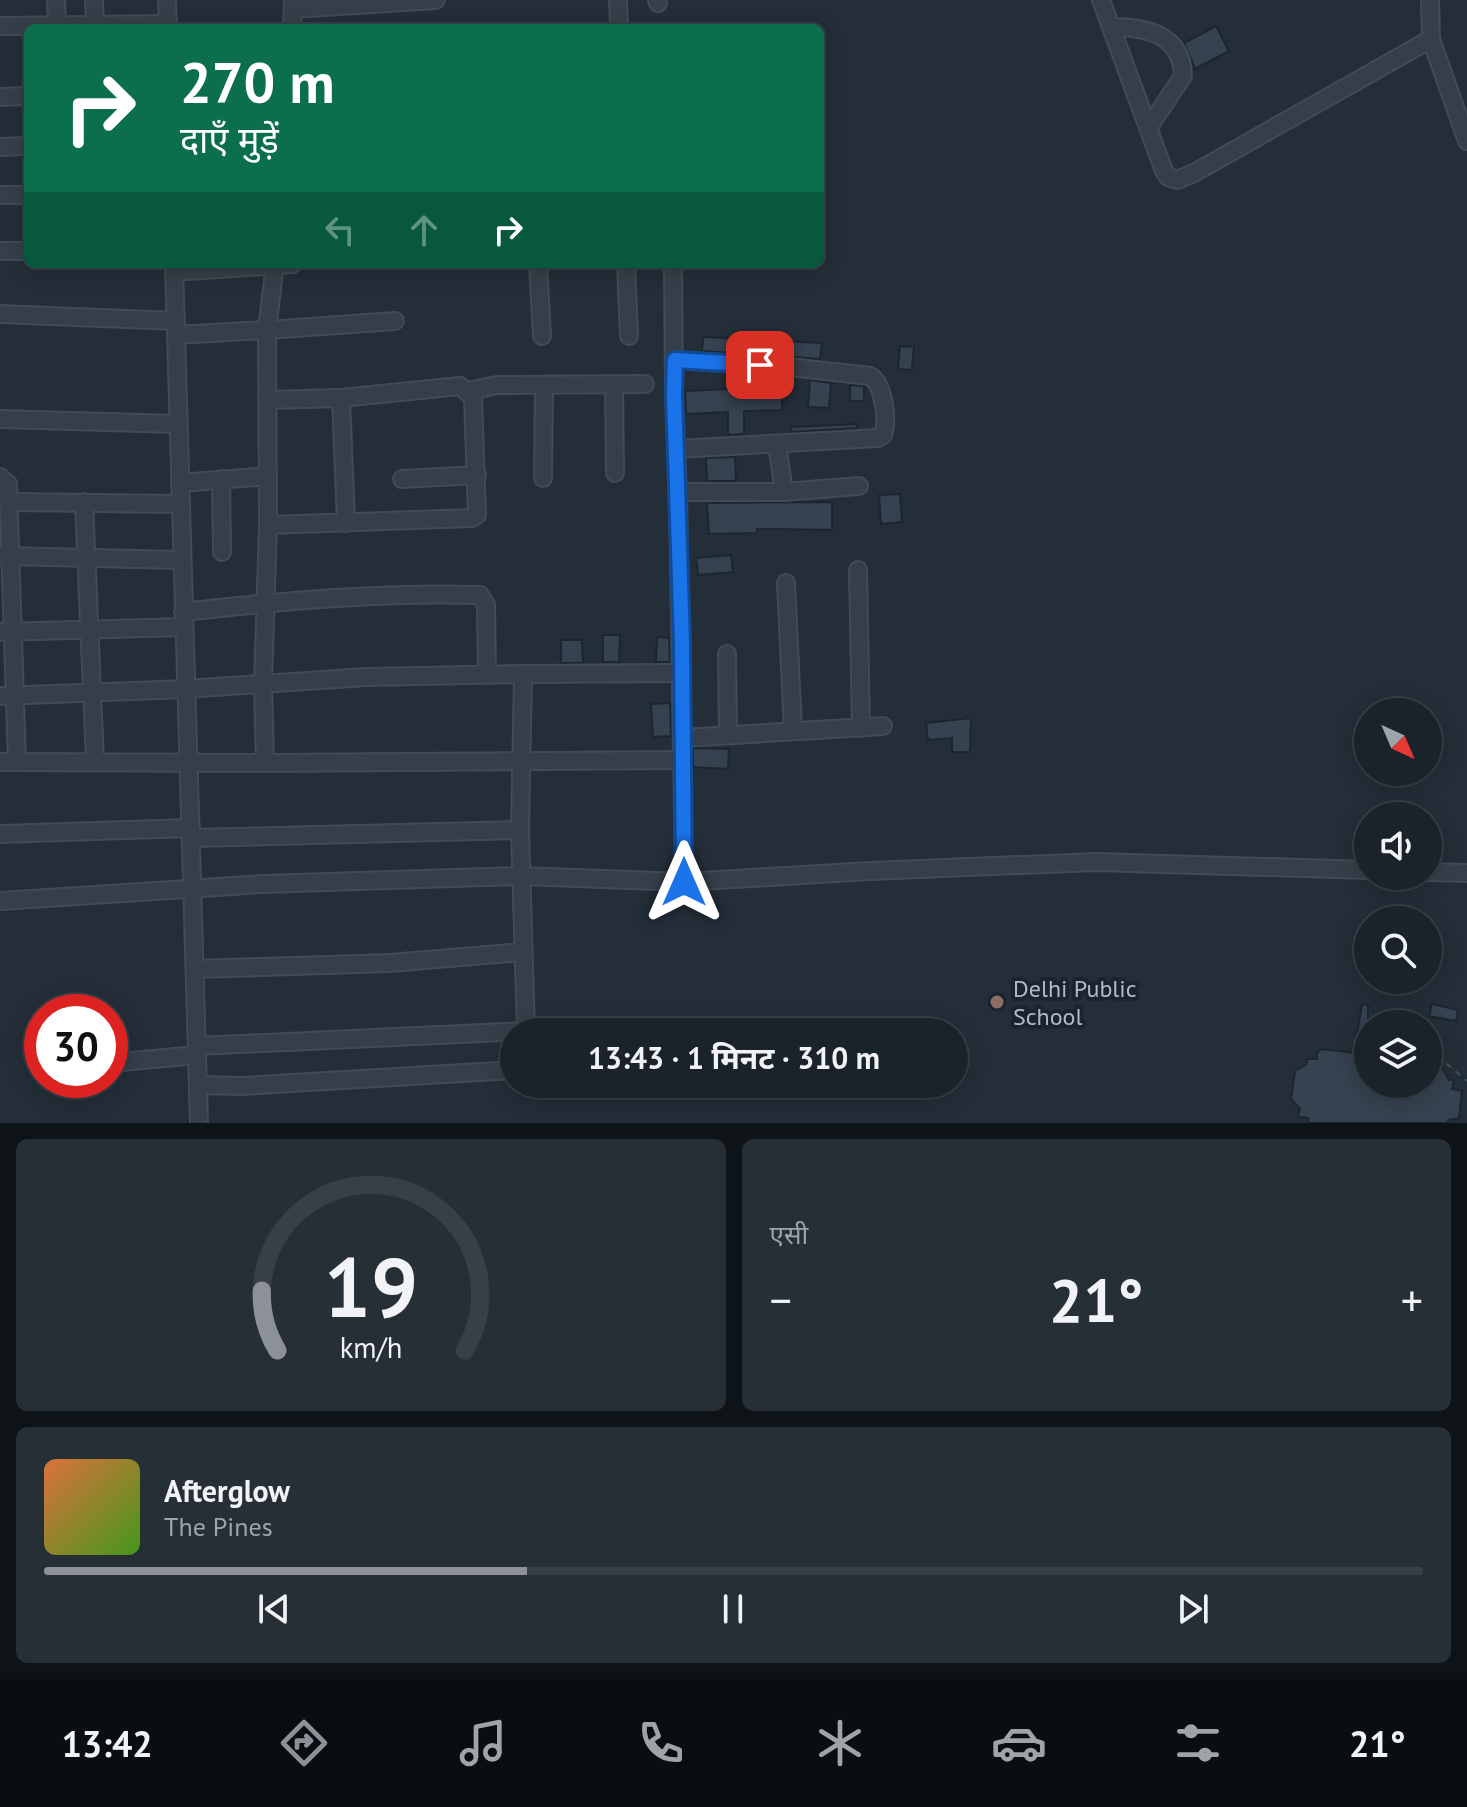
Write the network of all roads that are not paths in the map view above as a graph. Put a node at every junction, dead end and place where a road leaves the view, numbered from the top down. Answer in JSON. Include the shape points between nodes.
{"nodes":[{"id":1,"x":56,"y":0,"type":"edge"},
{"id":2,"x":94,"y":0,"type":"edge"},
{"id":3,"x":167,"y":0,"type":"edge"},
{"id":4,"x":436,"y":0,"type":"edge"},
{"id":5,"x":618,"y":0,"type":"edge"},
{"id":6,"x":1101,"y":0,"type":"edge"},
{"id":7,"x":1430,"y":0,"type":"edge"},
{"id":8,"x":293,"y":5,"type":"edge"},
{"id":9,"x":57,"y":24,"type":"edge"},
{"id":10,"x":95,"y":24,"type":"edge"},
{"id":11,"x":168,"y":24,"type":"edge"},
{"id":12,"x":619,"y":24,"type":"edge"},
{"id":13,"x":0,"y":26,"type":"edge"},
{"id":14,"x":24,"y":26,"type":"edge"},
{"id":15,"x":1111,"y":27,"type":"junction"},
{"id":16,"x":1431,"y":39,"type":"junction"},
{"id":17,"x":24,"y":96,"type":"edge"},
{"id":18,"x":0,"y":97,"type":"edge"},
{"id":19,"x":1149,"y":127,"type":"junction"},
{"id":20,"x":1467,"y":141,"type":"edge"},
{"id":21,"x":24,"y":146,"type":"edge"},
{"id":22,"x":0,"y":147,"type":"edge"},
{"id":23,"x":0,"y":195,"type":"edge"},
{"id":24,"x":24,"y":195,"type":"edge"},
{"id":25,"x":0,"y":251,"type":"edge"},
{"id":26,"x":24,"y":251,"type":"edge"},
{"id":27,"x":174,"y":268,"type":"edge"},
{"id":28,"x":275,"y":268,"type":"edge"},
{"id":29,"x":538,"y":268,"type":"edge"},
{"id":30,"x":626,"y":268,"type":"edge"},
{"id":31,"x":673,"y":268,"type":"edge"},
{"id":32,"x":0,"y":314,"type":"edge"},
{"id":33,"x":395,"y":321,"type":"dead end"},
{"id":34,"x":176,"y":328,"type":"junction"},
{"id":35,"x":267,"y":330,"type":"junction"},
{"id":36,"x":542,"y":336,"type":"dead end"},
{"id":37,"x":629,"y":336,"type":"dead end"},
{"id":38,"x":675,"y":360,"type":"junction"},
{"id":39,"x":614,"y":384,"type":"junction"},
{"id":40,"x":645,"y":384,"type":"dead end"},
{"id":41,"x":544,"y":385,"type":"junction"},
{"id":42,"x":469,"y":391,"type":"junction"},
{"id":43,"x":341,"y":398,"type":"junction"},
{"id":44,"x":267,"y":400,"type":"junction"},
{"id":45,"x":0,"y":419,"type":"edge"},
{"id":46,"x":178,"y":424,"type":"junction"},
{"id":47,"x":777,"y":444,"type":"junction"},
{"id":48,"x":676,"y":449,"type":"junction"},
{"id":49,"x":615,"y":473,"type":"dead end"},
{"id":50,"x":477,"y":475,"type":"junction"},
{"id":51,"x":268,"y":476,"type":"junction"},
{"id":52,"x":0,"y":477,"type":"edge"},
{"id":53,"x":543,"y":478,"type":"dead end"},
{"id":54,"x":221,"y":479,"type":"junction"},
{"id":55,"x":402,"y":479,"type":"dead end"},
{"id":56,"x":180,"y":483,"type":"junction"},
{"id":57,"x":859,"y":486,"type":"dead end"},
{"id":58,"x":678,"y":492,"type":"junction"},
{"id":59,"x":784,"y":492,"type":"junction"},
{"id":60,"x":8,"y":502,"type":"junction"},
{"id":61,"x":84,"y":502,"type":"junction"},
{"id":62,"x":180,"y":504,"type":"junction"},
{"id":63,"x":346,"y":523,"type":"junction"},
{"id":64,"x":268,"y":525,"type":"junction"},
{"id":65,"x":222,"y":552,"type":"dead end"},
{"id":66,"x":6,"y":556,"type":"edge"},
{"id":67,"x":87,"y":558,"type":"junction"},
{"id":68,"x":181,"y":560,"type":"junction"},
{"id":69,"x":858,"y":570,"type":"dead end"},
{"id":70,"x":786,"y":583,"type":"dead end"},
{"id":71,"x":264,"y":603,"type":"junction"},
{"id":72,"x":183,"y":620,"type":"junction"},
{"id":73,"x":90,"y":630,"type":"junction"},
{"id":74,"x":6,"y":632,"type":"edge"},
{"id":75,"x":727,"y":654,"type":"dead end"},
{"id":76,"x":682,"y":673,"type":"junction"},
{"id":77,"x":487,"y":674,"type":"junction"},
{"id":78,"x":523,"y":674,"type":"junction"},
{"id":79,"x":263,"y":683,"type":"junction"},
{"id":80,"x":185,"y":689,"type":"junction"},
{"id":81,"x":92,"y":692,"type":"junction"},
{"id":82,"x":7,"y":696,"type":"edge"},
{"id":83,"x":883,"y":726,"type":"dead end"},
{"id":84,"x":861,"y":728,"type":"junction"},
{"id":85,"x":793,"y":730,"type":"junction"},
{"id":86,"x":728,"y":734,"type":"junction"},
{"id":87,"x":683,"y":738,"type":"junction"},
{"id":88,"x":683,"y":760,"type":"junction"},
{"id":89,"x":8,"y":762,"type":"edge"},
{"id":90,"x":95,"y":762,"type":"junction"},
{"id":91,"x":520,"y":762,"type":"junction"},
{"id":92,"x":189,"y":763,"type":"junction"},
{"id":93,"x":265,"y":763,"type":"junction"},
{"id":94,"x":520,"y":830,"type":"junction"},
{"id":95,"x":191,"y":833,"type":"junction"},
{"id":96,"x":0,"y":834,"type":"edge"},
{"id":97,"x":1354,"y":870,"type":"edge"},
{"id":98,"x":1442,"y":872,"type":"edge"},
{"id":99,"x":1467,"y":873,"type":"edge"},
{"id":100,"x":521,"y":876,"type":"junction"},
{"id":101,"x":684,"y":882,"type":"junction"},
{"id":102,"x":192,"y":889,"type":"junction"},
{"id":103,"x":0,"y":901,"type":"edge"},
{"id":104,"x":523,"y":952,"type":"junction"},
{"id":105,"x":195,"y":969,"type":"junction"},
{"id":106,"x":525,"y":1018,"type":"edge"},
{"id":107,"x":500,"y":1033,"type":"edge"},
{"id":108,"x":197,"y":1050,"type":"junction"},
{"id":109,"x":128,"y":1060,"type":"edge"},
{"id":110,"x":500,"y":1071,"type":"edge"},
{"id":111,"x":198,"y":1085,"type":"junction"},
{"id":112,"x":199,"y":1123,"type":"edge"}],
"edges":[{"from":1,"to":9,"type":"street"},
{"from":2,"to":10,"type":"street"},
{"from":3,"to":11,"type":"street"},
{"from":4,"to":8,"type":"street"},
{"from":5,"to":12,"type":"street"},
{"from":6,"to":15,"type":"street"},
{"from":7,"to":16,"type":"street"},
{"from":13,"to":14,"type":"street"},
{"from":15,"to":19,"type":"street"},
{"from":15,"to":19,"type":"street","via":[[1161,36],[1180,57],[1183,76]]},
{"from":16,"to":19,"type":"street","via":[[1184,178],[1173,179],[1164,171]]},
{"from":16,"to":20,"type":"street"},
{"from":17,"to":18,"type":"street"},
{"from":21,"to":22,"type":"street"},
{"from":23,"to":24,"type":"street"},
{"from":25,"to":26,"type":"street"},
{"from":27,"to":34,"type":"street"},
{"from":28,"to":35,"type":"street"},
{"from":29,"to":36,"type":"street"},
{"from":30,"to":37,"type":"street"},
{"from":31,"to":38,"type":"street"},
{"from":32,"to":34,"type":"street"},
{"from":33,"to":35,"type":"street"},
{"from":34,"to":35,"type":"street"},
{"from":34,"to":46,"type":"street"},
{"from":35,"to":44,"type":"street"},
{"from":38,"to":47,"type":"street","via":[[802,368],[870,376],[878,382],[883,435]]},
{"from":38,"to":48,"type":"street"},
{"from":39,"to":40,"type":"street"},
{"from":39,"to":41,"type":"street"},
{"from":39,"to":49,"type":"street"},
{"from":41,"to":42,"type":"street"},
{"from":41,"to":53,"type":"street"},
{"from":42,"to":43,"type":"street","via":[[460,386]]},
{"from":42,"to":50,"type":"street"},
{"from":43,"to":44,"type":"street"},
{"from":43,"to":63,"type":"street"},
{"from":44,"to":51,"type":"street"},
{"from":45,"to":46,"type":"street"},
{"from":46,"to":56,"type":"street"},
{"from":47,"to":48,"type":"street"},
{"from":47,"to":59,"type":"street"},
{"from":48,"to":58,"type":"street"},
{"from":50,"to":55,"type":"street"},
{"from":50,"to":63,"type":"street","via":[[475,517]]},
{"from":51,"to":54,"type":"street"},
{"from":51,"to":64,"type":"street"},
{"from":52,"to":60,"type":"street","via":[[7,482]]},
{"from":54,"to":56,"type":"street"},
{"from":54,"to":65,"type":"street"},
{"from":56,"to":62,"type":"street"},
{"from":57,"to":59,"type":"street"},
{"from":58,"to":59,"type":"street"},
{"from":58,"to":76,"type":"street"},
{"from":60,"to":61,"type":"street"},
{"from":60,"to":66,"type":"street"},
{"from":61,"to":62,"type":"street"},
{"from":61,"to":67,"type":"street"},
{"from":62,"to":68,"type":"street"},
{"from":63,"to":64,"type":"street"},
{"from":64,"to":71,"type":"street"},
{"from":66,"to":67,"type":"street"},
{"from":66,"to":74,"type":"street"},
{"from":67,"to":68,"type":"street"},
{"from":67,"to":73,"type":"street"},
{"from":68,"to":72,"type":"street"},
{"from":69,"to":84,"type":"street"},
{"from":70,"to":85,"type":"street"},
{"from":71,"to":72,"type":"street"},
{"from":71,"to":77,"type":"street","via":[[480,595],[486,605]]},
{"from":71,"to":79,"type":"street"},
{"from":72,"to":73,"type":"street"},
{"from":72,"to":80,"type":"street"},
{"from":73,"to":74,"type":"street"},
{"from":73,"to":81,"type":"street"},
{"from":74,"to":82,"type":"street"},
{"from":75,"to":86,"type":"street"},
{"from":76,"to":78,"type":"street"},
{"from":76,"to":87,"type":"street"},
{"from":77,"to":78,"type":"street"},
{"from":77,"to":79,"type":"street"},
{"from":78,"to":91,"type":"street"},
{"from":79,"to":80,"type":"street"},
{"from":79,"to":93,"type":"street"},
{"from":80,"to":81,"type":"street"},
{"from":80,"to":92,"type":"street"},
{"from":81,"to":82,"type":"street"},
{"from":81,"to":90,"type":"street"},
{"from":82,"to":89,"type":"street"},
{"from":83,"to":84,"type":"street"},
{"from":84,"to":85,"type":"street"},
{"from":85,"to":86,"type":"street"},
{"from":86,"to":87,"type":"street"},
{"from":87,"to":88,"type":"street"},
{"from":88,"to":91,"type":"street"},
{"from":88,"to":101,"type":"street"},
{"from":89,"to":90,"type":"street"},
{"from":90,"to":92,"type":"street"},
{"from":91,"to":93,"type":"street"},
{"from":91,"to":94,"type":"street"},
{"from":92,"to":93,"type":"street"},
{"from":92,"to":95,"type":"street"},
{"from":94,"to":95,"type":"street"},
{"from":94,"to":100,"type":"street"},
{"from":95,"to":96,"type":"street"},
{"from":95,"to":102,"type":"street"},
{"from":97,"to":101,"type":"street","via":[[1096,862]]},
{"from":98,"to":99,"type":"street"},
{"from":100,"to":101,"type":"street"},
{"from":100,"to":102,"type":"street"},
{"from":100,"to":104,"type":"street"},
{"from":102,"to":103,"type":"street"},
{"from":102,"to":105,"type":"street"},
{"from":104,"to":105,"type":"street","via":[[390,963]]},
{"from":104,"to":106,"type":"street"},
{"from":105,"to":108,"type":"street"},
{"from":107,"to":108,"type":"street"},
{"from":108,"to":109,"type":"street"},
{"from":108,"to":111,"type":"street"},
{"from":110,"to":111,"type":"street"},
{"from":111,"to":112,"type":"street"}]}
